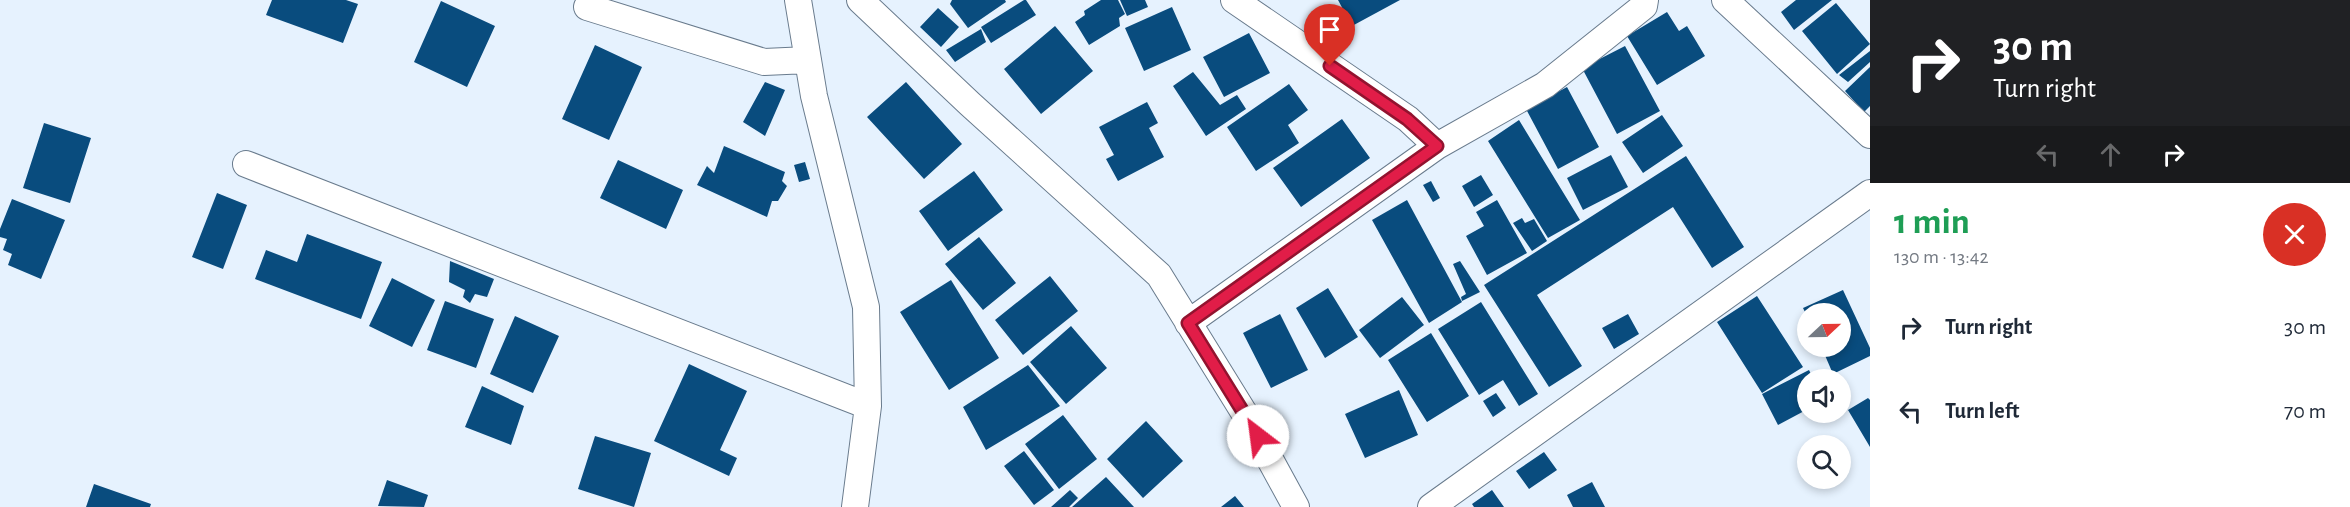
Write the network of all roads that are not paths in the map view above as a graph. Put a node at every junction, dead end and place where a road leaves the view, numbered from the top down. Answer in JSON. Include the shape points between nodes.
{"nodes":[{"id":1,"x":798,"y":0,"type":"edge"},
{"id":2,"x":860,"y":0,"type":"edge"},
{"id":3,"x":1234,"y":0,"type":"edge"},
{"id":4,"x":1646,"y":0,"type":"edge"},
{"id":5,"x":1725,"y":0,"type":"edge"},
{"id":6,"x":587,"y":7,"type":"dead end"},
{"id":7,"x":808,"y":60,"type":"junction"},
{"id":8,"x":1870,"y":135,"type":"edge"},
{"id":9,"x":1437,"y":146,"type":"junction"},
{"id":10,"x":246,"y":164,"type":"dead end"},
{"id":11,"x":1870,"y":193,"type":"edge"},
{"id":12,"x":1188,"y":323,"type":"junction"},
{"id":13,"x":868,"y":406,"type":"junction"},
{"id":14,"x":855,"y":507,"type":"edge"},
{"id":15,"x":1296,"y":507,"type":"edge"},
{"id":16,"x":1431,"y":507,"type":"edge"}],
"edges":[{"from":1,"to":7,"type":"street"},
{"from":2,"to":12,"type":"street","via":[[1159,275]]},
{"from":3,"to":9,"type":"street","via":[[1407,119]]},
{"from":4,"to":9,"type":"street","via":[[1644,6],[1545,85]]},
{"from":5,"to":8,"type":"street"},
{"from":6,"to":7,"type":"street","via":[[764,62]]},
{"from":7,"to":13,"type":"street","via":[[866,307]]},
{"from":9,"to":12,"type":"street"},
{"from":10,"to":13,"type":"street"},
{"from":11,"to":16,"type":"street"},
{"from":12,"to":15,"type":"street","via":[[1248,419]]},
{"from":13,"to":14,"type":"street"}]}
